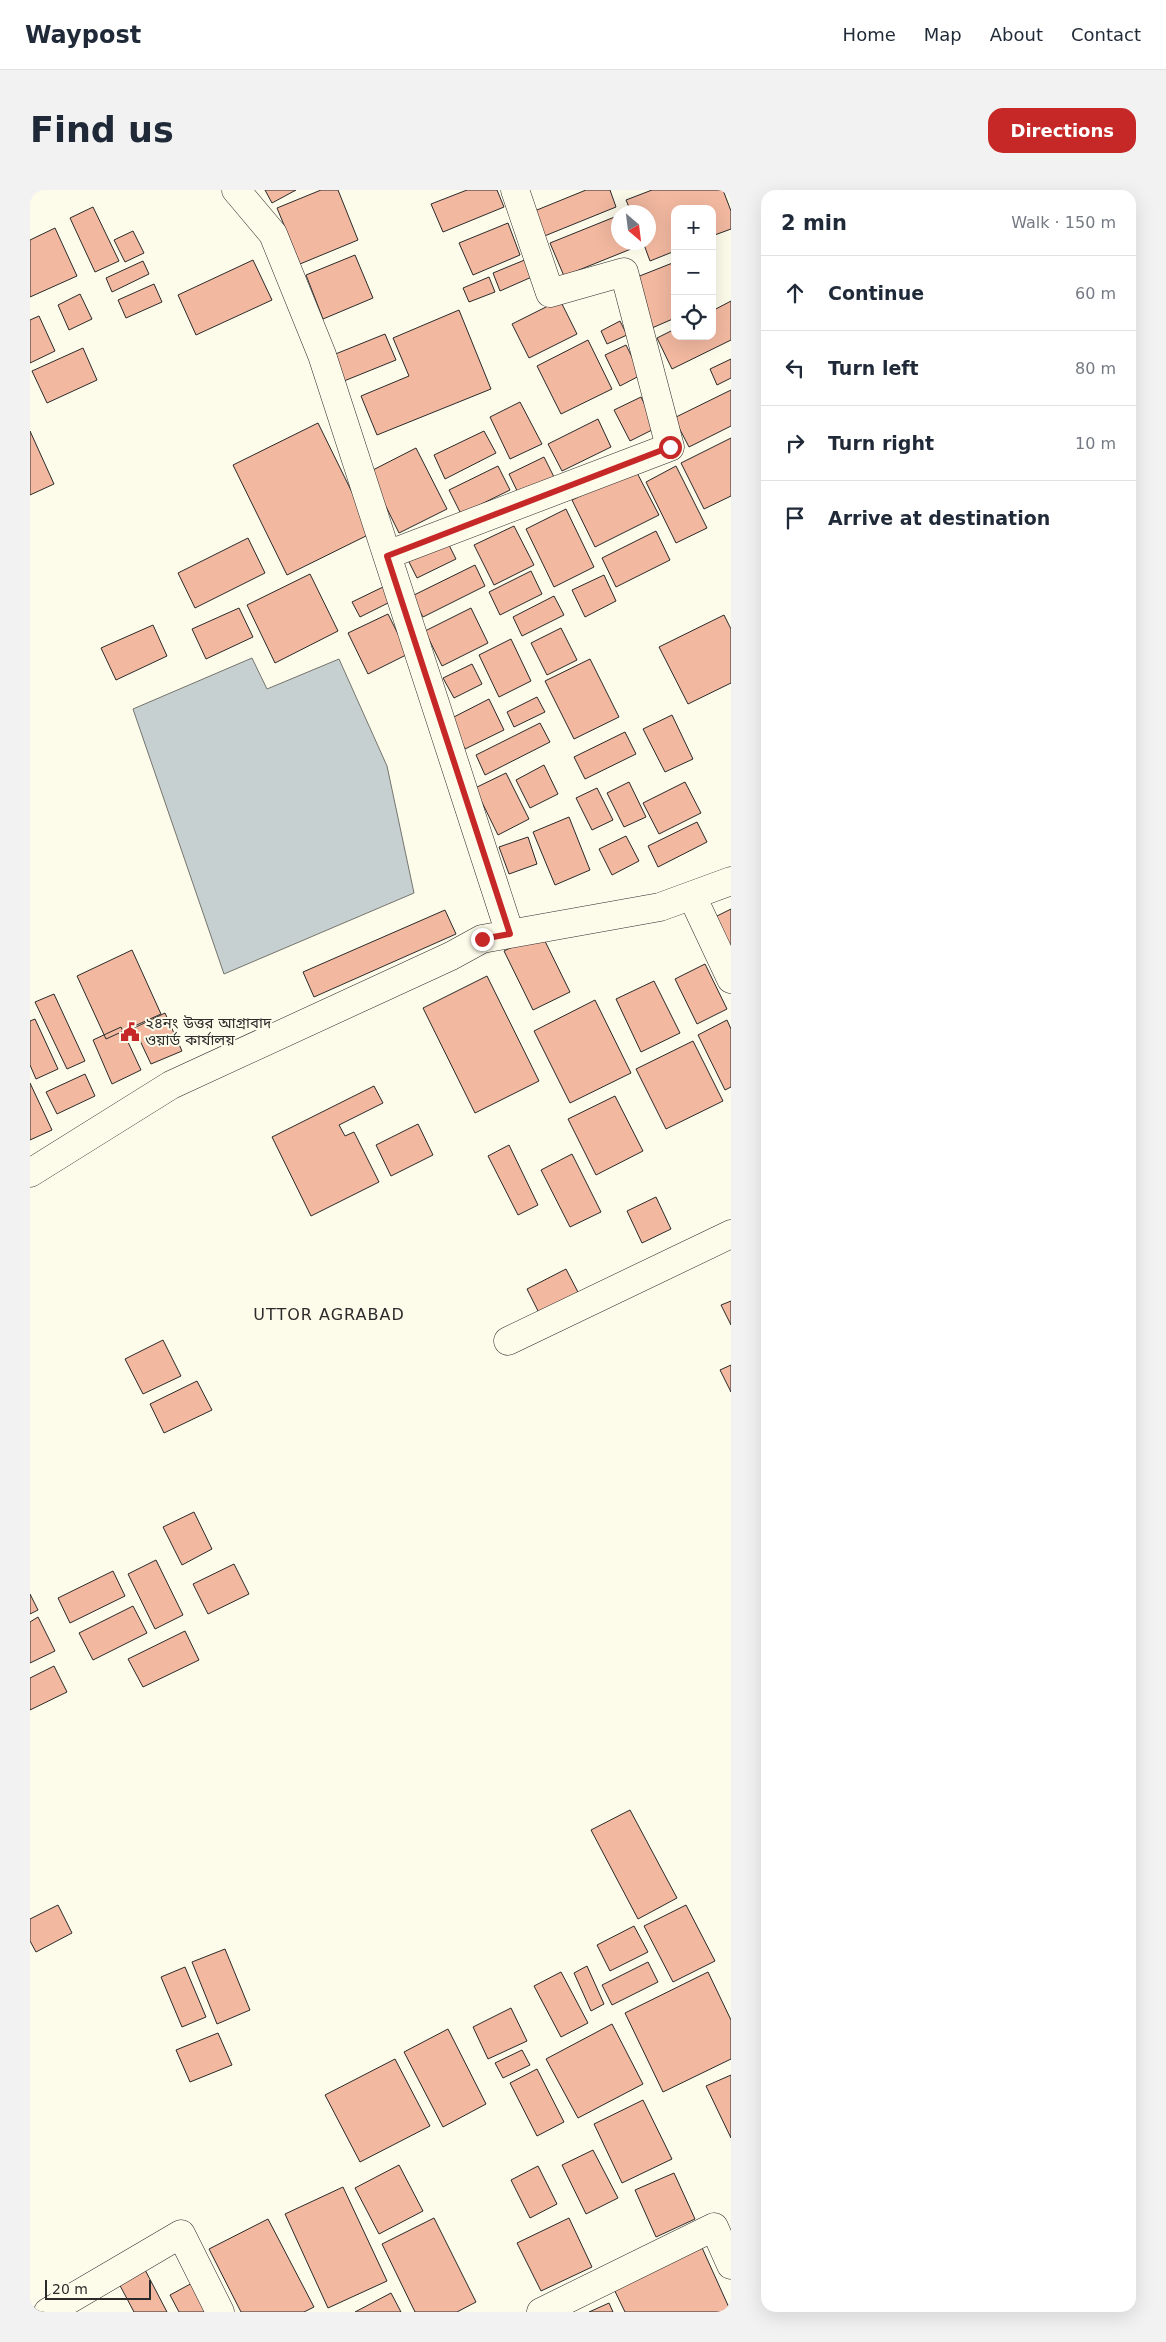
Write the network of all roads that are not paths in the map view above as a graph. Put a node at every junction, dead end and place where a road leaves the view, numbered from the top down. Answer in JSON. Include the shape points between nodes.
{"nodes":[{"id":1,"x":236,"y":190,"type":"edge"},
{"id":2,"x":515,"y":190,"type":"edge"},
{"id":3,"x":387,"y":556,"type":"junction"},
{"id":4,"x":731,"y":882,"type":"edge"},
{"id":5,"x":692,"y":896,"type":"junction"},
{"id":6,"x":510,"y":934,"type":"junction"},
{"id":7,"x":731,"y":979,"type":"edge"},
{"id":8,"x":30,"y":1173,"type":"edge"},
{"id":9,"x":731,"y":1234,"type":"edge"},
{"id":10,"x":508,"y":1341,"type":"dead end"},
{"id":11,"x":731,"y":2265,"type":"edge"},
{"id":12,"x":48,"y":2312,"type":"edge"},
{"id":13,"x":220,"y":2312,"type":"edge"},
{"id":14,"x":541,"y":2312,"type":"edge"}],
"edges":[{"from":1,"to":3,"type":"street","via":[[273,234],[322,355]]},
{"from":2,"to":3,"type":"street","via":[[550,293],[624,272],[670,447]]},
{"from":3,"to":6,"type":"street"},
{"from":4,"to":5,"type":"street"},
{"from":5,"to":6,"type":"street","via":[[660,907]]},
{"from":5,"to":7,"type":"street"},
{"from":6,"to":8,"type":"street","via":[[482,939],[171,1085]]},
{"from":9,"to":10,"type":"street"},
{"from":11,"to":14,"type":"street","via":[[714,2226]]},
{"from":12,"to":13,"type":"street","via":[[181,2234]]}]}
